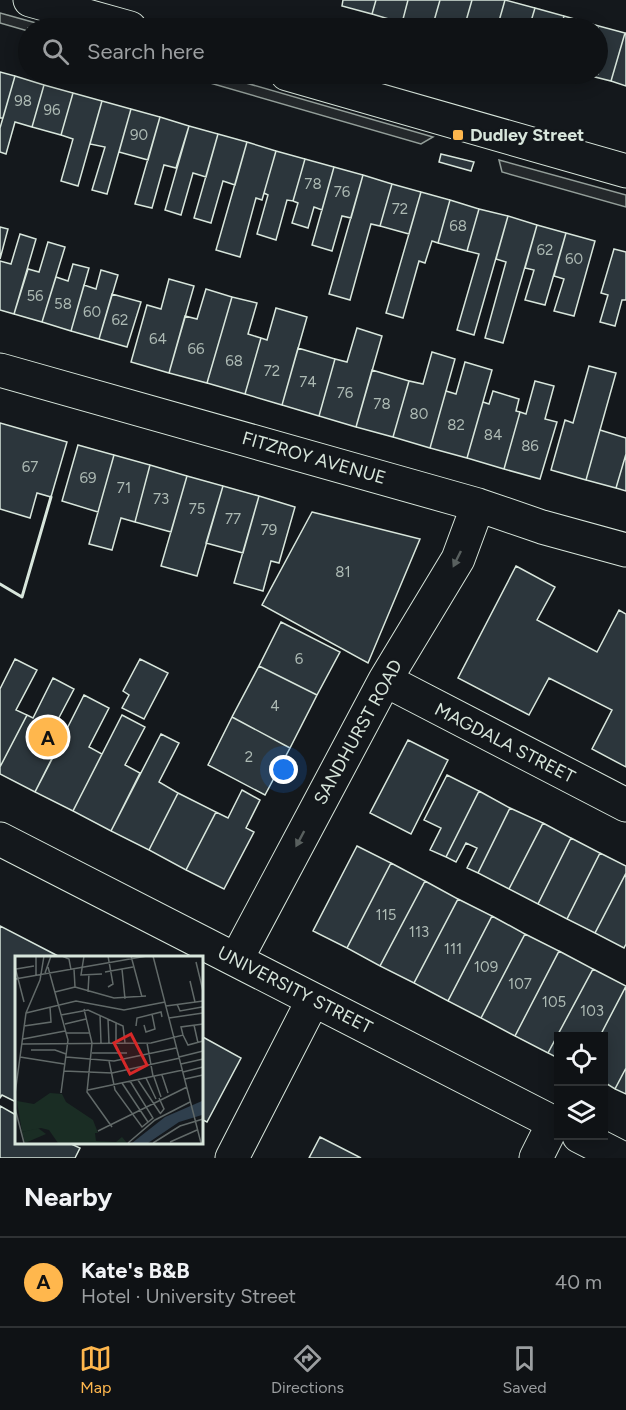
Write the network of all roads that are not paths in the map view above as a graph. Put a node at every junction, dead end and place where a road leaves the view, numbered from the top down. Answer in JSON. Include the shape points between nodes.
{"nodes":[{"id":1,"x":30,"y":0,"type":"edge"},
{"id":2,"x":94,"y":18,"type":"edge"},
{"id":3,"x":322,"y":84,"type":"edge"},
{"id":4,"x":626,"y":171,"type":"edge"},
{"id":5,"x":0,"y":370,"type":"edge"},
{"id":6,"x":478,"y":505,"type":"junction"},
{"id":7,"x":626,"y":550,"type":"edge"},
{"id":8,"x":385,"y":680,"type":"junction"},
{"id":9,"x":626,"y":805,"type":"edge"},
{"id":10,"x":0,"y":839,"type":"edge"},
{"id":11,"x":236,"y":960,"type":"junction"},
{"id":12,"x":313,"y":1000,"type":"junction"},
{"id":13,"x":554,"y":1123,"type":"edge"},
{"id":14,"x":554,"y":1139,"type":"edge"},
{"id":15,"x":587,"y":1140,"type":"edge"},
{"id":16,"x":232,"y":1158,"type":"edge"},
{"id":17,"x":536,"y":1158,"type":"edge"},
{"id":18,"x":622,"y":1158,"type":"edge"}],
"edges":[{"from":1,"to":2,"type":"street"},
{"from":3,"to":4,"type":"street"},
{"from":5,"to":6,"type":"street","name":"FITZROY AVENUE"},
{"from":6,"to":7,"type":"street","name":"FITZROY AVENUE"},
{"from":6,"to":8,"type":"street","name":"SANDHURST ROAD","one_way":true,"via":[[458,559]]},
{"from":8,"to":9,"type":"street","name":"MAGDALA STREET"},
{"from":8,"to":11,"type":"street","name":"SANDHURST ROAD","one_way":true},
{"from":10,"to":11,"type":"street","name":"UNIVERSITY STREET"},
{"from":11,"to":12,"type":"street","name":"UNIVERSITY STREET"},
{"from":12,"to":13,"type":"street","name":"UNIVERSITY STREET"},
{"from":12,"to":16,"type":"street"},
{"from":14,"to":17,"type":"street"},
{"from":15,"to":18,"type":"street","name":"UNIVERSITY STREET"}]}
